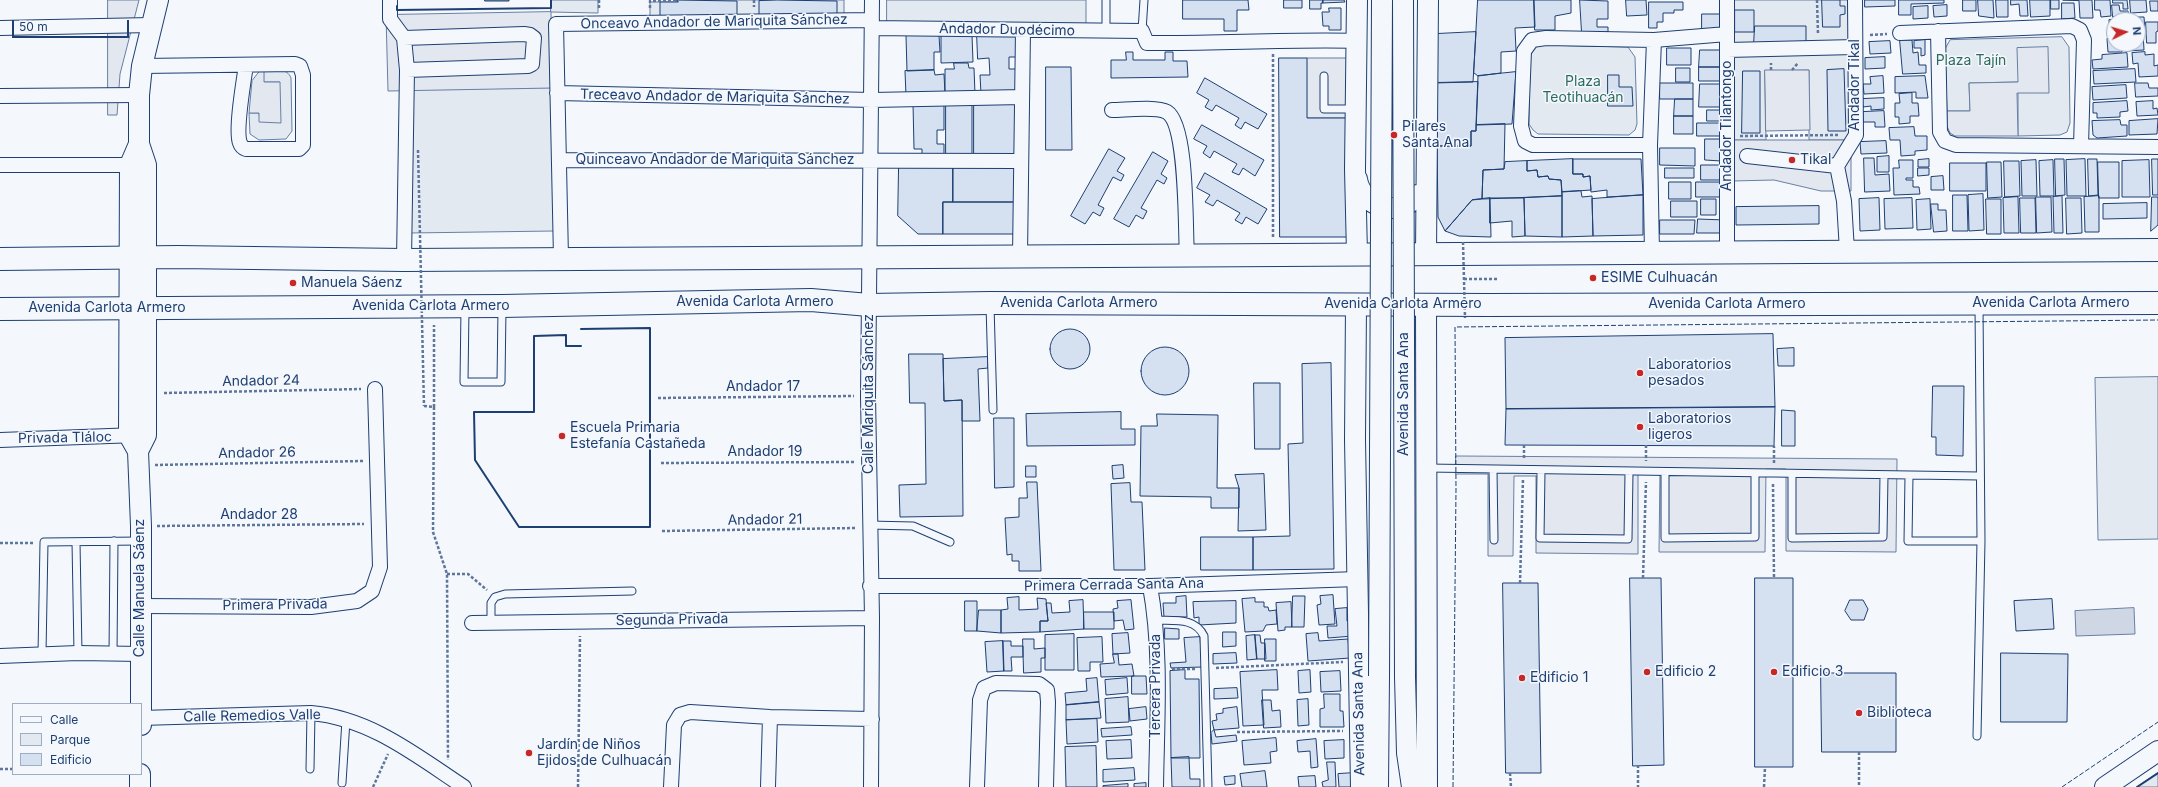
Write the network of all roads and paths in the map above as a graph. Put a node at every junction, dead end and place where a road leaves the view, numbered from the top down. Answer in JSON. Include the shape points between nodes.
{"nodes":[{"id":1,"x":158,"y":0,"type":"edge"},
{"id":2,"x":390,"y":0,"type":"edge"},
{"id":3,"x":676,"y":0,"type":"edge"},
{"id":4,"x":872,"y":0,"type":"edge"},
{"id":5,"x":1106,"y":0,"type":"edge"},
{"id":6,"x":1144,"y":0,"type":"edge"},
{"id":7,"x":1358,"y":0,"type":"edge"},
{"id":8,"x":1382,"y":0,"type":"edge"},
{"id":9,"x":1403,"y":0,"type":"edge"},
{"id":10,"x":1428,"y":0,"type":"edge"},
{"id":11,"x":1727,"y":0,"type":"edge"},
{"id":12,"x":1818,"y":0,"type":"edge"},
{"id":13,"x":1855,"y":0,"type":"edge"},
{"id":14,"x":650,"y":23,"type":"junction"},
{"id":15,"x":872,"y":24,"type":"junction"},
{"id":16,"x":151,"y":25,"type":"junction"},
{"id":17,"x":0,"y":28,"type":"edge"},
{"id":18,"x":1023,"y":30,"type":"junction"},
{"id":19,"x":1106,"y":30,"type":"junction"},
{"id":20,"x":1142,"y":31,"type":"junction"},
{"id":21,"x":1938,"y":31,"type":"junction"},
{"id":22,"x":1900,"y":33,"type":"joint"},
{"id":23,"x":1727,"y":34,"type":"junction"},
{"id":24,"x":404,"y":38,"type":"junction"},
{"id":25,"x":1654,"y":40,"type":"junction"},
{"id":26,"x":1358,"y":41,"type":"junction"},
{"id":27,"x":1855,"y":41,"type":"junction"},
{"id":28,"x":1818,"y":48,"type":"junction"},
{"id":29,"x":1727,"y":50,"type":"junction"},
{"id":30,"x":1272,"y":51,"type":"dead end"},
{"id":31,"x":246,"y":65,"type":"junction"},
{"id":32,"x":142,"y":66,"type":"junction"},
{"id":33,"x":406,"y":70,"type":"junction"},
{"id":34,"x":1324,"y":76,"type":"dead end"},
{"id":35,"x":557,"y":93,"type":"junction"},
{"id":36,"x":139,"y":95,"type":"junction"},
{"id":37,"x":0,"y":96,"type":"edge"},
{"id":38,"x":1022,"y":97,"type":"junction"},
{"id":39,"x":872,"y":100,"type":"junction"},
{"id":40,"x":1112,"y":110,"type":"dead end"},
{"id":41,"x":1356,"y":110,"type":"junction"},
{"id":42,"x":1856,"y":135,"type":"junction"},
{"id":43,"x":1727,"y":136,"type":"junction"},
{"id":44,"x":1650,"y":145,"type":"junction"},
{"id":45,"x":2081,"y":146,"type":"junction"},
{"id":46,"x":2158,"y":147,"type":"edge"},
{"id":47,"x":418,"y":150,"type":"dead end"},
{"id":48,"x":1747,"y":156,"type":"dead end"},
{"id":49,"x":559,"y":160,"type":"junction"},
{"id":50,"x":871,"y":160,"type":"junction"},
{"id":51,"x":1021,"y":161,"type":"junction"},
{"id":52,"x":0,"y":165,"type":"edge"},
{"id":53,"x":138,"y":165,"type":"junction"},
{"id":54,"x":1837,"y":166,"type":"junction"},
{"id":55,"x":1355,"y":169,"type":"junction"},
{"id":56,"x":1425,"y":171,"type":"junction"},
{"id":57,"x":1463,"y":242,"type":"dead end"},
{"id":58,"x":2158,"y":250,"type":"edge"},
{"id":59,"x":1847,"y":251,"type":"junction"},
{"id":60,"x":1727,"y":252,"type":"junction"},
{"id":61,"x":1652,"y":253,"type":"junction"},
{"id":62,"x":1357,"y":254,"type":"junction"},
{"id":63,"x":1187,"y":255,"type":"junction"},
{"id":64,"x":1273,"y":255,"type":"junction"},
{"id":65,"x":1426,"y":255,"type":"junction"},
{"id":66,"x":870,"y":256,"type":"junction"},
{"id":67,"x":1020,"y":256,"type":"junction"},
{"id":68,"x":138,"y":257,"type":"junction"},
{"id":69,"x":561,"y":258,"type":"junction"},
{"id":70,"x":0,"y":259,"type":"edge"},
{"id":71,"x":404,"y":260,"type":"junction"},
{"id":72,"x":1464,"y":279,"type":"junction"},
{"id":73,"x":1499,"y":279,"type":"dead end"},
{"id":74,"x":2158,"y":302,"type":"edge"},
{"id":75,"x":990,"y":303,"type":"junction"},
{"id":76,"x":1356,"y":304,"type":"junction"},
{"id":77,"x":1979,"y":304,"type":"junction"},
{"id":78,"x":869,"y":305,"type":"junction"},
{"id":79,"x":1426,"y":305,"type":"junction"},
{"id":80,"x":434,"y":306,"type":"junction"},
{"id":81,"x":465,"y":306,"type":"junction"},
{"id":82,"x":502,"y":306,"type":"junction"},
{"id":83,"x":137,"y":308,"type":"junction"},
{"id":84,"x":0,"y":309,"type":"edge"},
{"id":85,"x":1465,"y":318,"type":"dead end"},
{"id":86,"x":375,"y":389,"type":"joint"},
{"id":87,"x":147,"y":393,"type":"junction"},
{"id":88,"x":868,"y":396,"type":"junction"},
{"id":89,"x":658,"y":398,"type":"dead end"},
{"id":90,"x":434,"y":407,"type":"junction"},
{"id":91,"x":993,"y":410,"type":"dead end"},
{"id":92,"x":1425,"y":437,"type":"junction"},
{"id":93,"x":1355,"y":439,"type":"junction"},
{"id":94,"x":0,"y":440,"type":"edge"},
{"id":95,"x":1524,"y":445,"type":"dead end"},
{"id":96,"x":1646,"y":445,"type":"dead end"},
{"id":97,"x":1774,"y":446,"type":"dead end"},
{"id":98,"x":138,"y":447,"type":"junction"},
{"id":99,"x":376,"y":460,"type":"junction"},
{"id":100,"x":868,"y":462,"type":"junction"},
{"id":101,"x":661,"y":463,"type":"dead end"},
{"id":102,"x":1426,"y":468,"type":"junction"},
{"id":103,"x":1493,"y":469,"type":"junction"},
{"id":104,"x":1524,"y":470,"type":"junction"},
{"id":105,"x":1540,"y":471,"type":"junction"},
{"id":106,"x":1629,"y":472,"type":"junction"},
{"id":107,"x":1646,"y":472,"type":"junction"},
{"id":108,"x":1665,"y":473,"type":"junction"},
{"id":109,"x":1755,"y":474,"type":"junction"},
{"id":110,"x":1773,"y":474,"type":"junction"},
{"id":111,"x":1792,"y":474,"type":"junction"},
{"id":112,"x":1884,"y":475,"type":"junction"},
{"id":113,"x":1909,"y":476,"type":"junction"},
{"id":114,"x":1980,"y":476,"type":"junction"},
{"id":115,"x":378,"y":524,"type":"junction"},
{"id":116,"x":869,"y":526,"type":"junction"},
{"id":117,"x":662,"y":531,"type":"dead end"},
{"id":118,"x":141,"y":533,"type":"junction"},
{"id":119,"x":1494,"y":540,"type":"dead end"},
{"id":120,"x":114,"y":541,"type":"junction"},
{"id":121,"x":44,"y":542,"type":"junction"},
{"id":122,"x":76,"y":542,"type":"junction"},
{"id":123,"x":950,"y":542,"type":"dead end"},
{"id":124,"x":1981,"y":542,"type":"junction"},
{"id":125,"x":0,"y":543,"type":"edge"},
{"id":126,"x":447,"y":574,"type":"junction"},
{"id":127,"x":1643,"y":578,"type":"dead end"},
{"id":128,"x":1774,"y":578,"type":"dead end"},
{"id":129,"x":1358,"y":579,"type":"junction"},
{"id":130,"x":1520,"y":583,"type":"dead end"},
{"id":131,"x":870,"y":586,"type":"junction"},
{"id":132,"x":1150,"y":586,"type":"junction"},
{"id":133,"x":632,"y":591,"type":"dead end"},
{"id":134,"x":495,"y":597,"type":"junction"},
{"id":135,"x":140,"y":606,"type":"junction"},
{"id":136,"x":872,"y":618,"type":"junction"},
{"id":137,"x":1156,"y":620,"type":"junction"},
{"id":138,"x":581,"y":621,"type":"junction"},
{"id":139,"x":472,"y":623,"type":"dead end"},
{"id":140,"x":492,"y":623,"type":"junction"},
{"id":141,"x":78,"y":653,"type":"junction"},
{"id":142,"x":42,"y":654,"type":"junction"},
{"id":143,"x":113,"y":654,"type":"junction"},
{"id":144,"x":140,"y":654,"type":"junction"},
{"id":145,"x":0,"y":656,"type":"edge"},
{"id":146,"x":1358,"y":661,"type":"junction"},
{"id":147,"x":1206,"y":668,"type":"junction"},
{"id":148,"x":1158,"y":670,"type":"junction"},
{"id":149,"x":141,"y":703,"type":"edge"},
{"id":150,"x":311,"y":713,"type":"junction"},
{"id":151,"x":770,"y":717,"type":"junction"},
{"id":152,"x":142,"y":718,"type":"edge"},
{"id":153,"x":872,"y":719,"type":"junction"},
{"id":154,"x":346,"y":720,"type":"junction"},
{"id":155,"x":1359,"y":731,"type":"junction"},
{"id":156,"x":1237,"y":732,"type":"dead end"},
{"id":157,"x":1977,"y":736,"type":"dead end"},
{"id":158,"x":394,"y":740,"type":"junction"},
{"id":159,"x":2158,"y":751,"type":"edge"},
{"id":160,"x":1859,"y":752,"type":"dead end"},
{"id":161,"x":1638,"y":766,"type":"dead end"},
{"id":162,"x":1765,"y":767,"type":"dead end"},
{"id":163,"x":0,"y":769,"type":"edge"},
{"id":164,"x":12,"y":769,"type":"edge"},
{"id":165,"x":310,"y":769,"type":"dead end"},
{"id":166,"x":1510,"y":773,"type":"dead end"},
{"id":167,"x":140,"y":775,"type":"edge"},
{"id":168,"x":448,"y":776,"type":"junction"},
{"id":169,"x":342,"y":783,"type":"dead end"},
{"id":170,"x":140,"y":787,"type":"edge"},
{"id":171,"x":373,"y":787,"type":"edge"},
{"id":172,"x":464,"y":787,"type":"edge"},
{"id":173,"x":578,"y":787,"type":"edge"},
{"id":174,"x":671,"y":787,"type":"edge"},
{"id":175,"x":768,"y":787,"type":"edge"},
{"id":176,"x":871,"y":787,"type":"edge"},
{"id":177,"x":977,"y":787,"type":"edge"},
{"id":178,"x":1046,"y":787,"type":"edge"},
{"id":179,"x":1156,"y":787,"type":"edge"},
{"id":180,"x":1208,"y":787,"type":"edge"},
{"id":181,"x":1361,"y":787,"type":"edge"},
{"id":182,"x":1378,"y":787,"type":"edge"},
{"id":183,"x":1412,"y":787,"type":"edge"},
{"id":184,"x":1426,"y":787,"type":"edge"},
{"id":185,"x":1511,"y":787,"type":"edge"},
{"id":186,"x":1638,"y":787,"type":"edge"},
{"id":187,"x":1764,"y":787,"type":"edge"},
{"id":188,"x":1859,"y":787,"type":"edge"},
{"id":189,"x":2105,"y":787,"type":"edge"}],
"edges":[{"from":1,"to":16,"type":"street","name":"Calle Manuela Sáenz"},
{"from":2,"to":24,"type":"street","via":[[390,19]]},
{"from":3,"to":14,"type":"path","via":[[650,1]]},
{"from":4,"to":15,"type":"street","name":"Calle Mariquita Sánchez"},
{"from":5,"to":19,"type":"lane"},
{"from":6,"to":20,"type":"lane"},
{"from":7,"to":26,"type":"street"},
{"from":8,"to":182,"type":"street","name":"Avenida Santa Ana","bridge":true},
{"from":9,"to":183,"type":"street","name":"Avenida Santa Ana","bridge":true,"via":[[1405,677],[1407,754]]},
{"from":10,"to":56,"type":"street"},
{"from":11,"to":23,"type":"street","name":"Andador Tilantongo"},
{"from":12,"to":28,"type":"path"},
{"from":13,"to":27,"type":"street","name":"Andador Tikal"},
{"from":14,"to":15,"type":"street","name":"Onceavo Andador de Mariquita Sánchez"},
{"from":14,"to":35,"type":"street","name":"Onceavo Andador de Mariquita Sánchez","via":[[556,24]]},
{"from":15,"to":18,"type":"street","name":"Andador Duodécimo"},
{"from":15,"to":39,"type":"street","name":"Calle Mariquita Sánchez"},
{"from":16,"to":17,"type":"street"},
{"from":16,"to":32,"type":"street","name":"Calle Manuela Sáenz"},
{"from":18,"to":19,"type":"street","name":"Andador Duodécimo"},
{"from":18,"to":38,"type":"street"},
{"from":19,"to":20,"type":"street","name":"Andador Duodécimo"},
{"from":20,"to":26,"type":"street","via":[[1147,43]]},
{"from":21,"to":22,"type":"street"},
{"from":21,"to":45,"type":"street","via":[[1940,132],[1945,142],[1956,145]]},
{"from":21,"to":45,"type":"street","via":[[2072,26],[2080,30],[2084,40]]},
{"from":22,"to":27,"type":"path"},
{"from":23,"to":25,"type":"street"},
{"from":23,"to":29,"type":"street","name":"Andador Tilantongo"},
{"from":24,"to":33,"type":"street"},
{"from":24,"to":33,"type":"street","via":[[524,34],[534,38],[532,64],[528,66]]},
{"from":25,"to":44,"type":"street"},
{"from":25,"to":44,"type":"street","via":[[1532,40],[1524,51],[1521,126],[1525,141],[1533,145]]},
{"from":26,"to":41,"type":"street"},
{"from":27,"to":28,"type":"street"},
{"from":27,"to":42,"type":"street","name":"Andador Tikal"},
{"from":28,"to":29,"type":"street"},
{"from":29,"to":43,"type":"street","name":"Andador Tilantongo"},
{"from":30,"to":64,"type":"path"},
{"from":31,"to":31,"type":"street","via":[[300,66],[303,75],[303,145],[299,149],[246,149],[239,142]]},
{"from":31,"to":32,"type":"street"},
{"from":32,"to":36,"type":"street","name":"Calle Manuela Sáenz"},
{"from":33,"to":71,"type":"street"},
{"from":34,"to":41,"type":"lane","via":[[1324,109]]},
{"from":35,"to":39,"type":"street","name":"Treceavo Andador de Mariquita Sánchez"},
{"from":35,"to":49,"type":"street"},
{"from":36,"to":37,"type":"street"},
{"from":36,"to":53,"type":"street","name":"Calle Manuela Sáenz"},
{"from":38,"to":39,"type":"street","name":"Treceavo Andador de Mariquita Sánchez"},
{"from":38,"to":51,"type":"street"},
{"from":39,"to":50,"type":"street","name":"Calle Mariquita Sánchez"},
{"from":40,"to":63,"type":"street","via":[[1158,109],[1174,118],[1183,166]]},
{"from":41,"to":55,"type":"street"},
{"from":42,"to":43,"type":"path"},
{"from":42,"to":54,"type":"street","name":"Andador Tikal"},
{"from":43,"to":60,"type":"street","name":"Andador Tilantongo"},
{"from":44,"to":61,"type":"street"},
{"from":45,"to":46,"type":"street"},
{"from":47,"to":90,"type":"path","bridge":true,"via":[[424,406]]},
{"from":48,"to":54,"type":"street"},
{"from":49,"to":50,"type":"street","name":"Quinceavo Andador de Mariquita Sánchez"},
{"from":49,"to":69,"type":"street"},
{"from":50,"to":51,"type":"street","name":"Quinceavo Andador de Mariquita Sánchez"},
{"from":50,"to":66,"type":"street","name":"Calle Mariquita Sánchez"},
{"from":51,"to":67,"type":"street"},
{"from":52,"to":53,"type":"street"},
{"from":53,"to":68,"type":"street","name":"Calle Manuela Sáenz"},
{"from":54,"to":59,"type":"street","via":[[1844,201]]},
{"from":55,"to":56,"type":"street","via":[[1358,186],[1368,200],[1384,208],[1408,203],[1415,198],[1424,183]]},
{"from":55,"to":62,"type":"street"},
{"from":56,"to":65,"type":"street"},
{"from":57,"to":72,"type":"path","bridge":true},
{"from":58,"to":59,"type":"main road"},
{"from":59,"to":60,"type":"main road"},
{"from":60,"to":61,"type":"main road"},
{"from":61,"to":65,"type":"main road"},
{"from":62,"to":64,"type":"main road"},
{"from":62,"to":65,"type":"main road"},
{"from":63,"to":64,"type":"main road"},
{"from":63,"to":67,"type":"main road"},
{"from":66,"to":67,"type":"main road"},
{"from":66,"to":69,"type":"main road"},
{"from":66,"to":78,"type":"street","name":"Calle Mariquita Sánchez"},
{"from":68,"to":70,"type":"main road"},
{"from":68,"to":71,"type":"main road"},
{"from":68,"to":83,"type":"street","name":"Calle Manuela Sáenz"},
{"from":69,"to":71,"type":"main road"},
{"from":72,"to":73,"type":"path"},
{"from":72,"to":85,"type":"path","bridge":true},
{"from":74,"to":77,"type":"main road","name":"Avenida Carlota Armero"},
{"from":75,"to":76,"type":"main road","name":"Avenida Carlota Armero"},
{"from":75,"to":78,"type":"main road","name":"Avenida Carlota Armero"},
{"from":75,"to":91,"type":"lane"},
{"from":76,"to":79,"type":"main road","name":"Avenida Carlota Armero"},
{"from":76,"to":93,"type":"street","name":"Avenida Santa Ana"},
{"from":77,"to":79,"type":"main road","name":"Avenida Carlota Armero"},
{"from":77,"to":114,"type":"lane"},
{"from":78,"to":82,"type":"main road","name":"Avenida Carlota Armero","via":[[811,300]]},
{"from":78,"to":88,"type":"street","name":"Calle Mariquita Sánchez"},
{"from":79,"to":92,"type":"street","name":"Avenida Santa Ana"},
{"from":80,"to":81,"type":"main road","name":"Avenida Carlota Armero"},
{"from":80,"to":83,"type":"main road","name":"Avenida Carlota Armero"},
{"from":80,"to":90,"type":"path"},
{"from":81,"to":82,"type":"main road","name":"Avenida Carlota Armero"},
{"from":81,"to":82,"type":"lane","via":[[464,382],[501,382]]},
{"from":83,"to":84,"type":"main road","name":"Avenida Carlota Armero"},
{"from":83,"to":87,"type":"street","name":"Calle Manuela Sáenz"},
{"from":83,"to":98,"type":"street","name":"Calle Manuela Sáenz"},
{"from":86,"to":87,"type":"path","name":"Andador 24"},
{"from":86,"to":99,"type":"street","name":"Primera Privada"},
{"from":87,"to":98,"type":"street","name":"Calle Manuela Sáenz"},
{"from":88,"to":89,"type":"path","name":"Andador 17"},
{"from":88,"to":100,"type":"street","name":"Calle Mariquita Sánchez"},
{"from":90,"to":126,"type":"path","via":[[433,532]]},
{"from":92,"to":93,"type":"street","via":[[1424,429],[1415,416],[1393,406],[1370,412],[1360,424]]},
{"from":92,"to":102,"type":"street","name":"Avenida Santa Ana"},
{"from":93,"to":129,"type":"street","name":"Avenida Santa Ana"},
{"from":94,"to":98,"type":"street","name":"Privada Tláloc"},
{"from":95,"to":104,"type":"path"},
{"from":96,"to":107,"type":"path"},
{"from":97,"to":110,"type":"path"},
{"from":98,"to":99,"type":"path","name":"Andador 26"},
{"from":98,"to":118,"type":"street","name":"Calle Manuela Sáenz"},
{"from":99,"to":115,"type":"street","name":"Primera Privada"},
{"from":100,"to":101,"type":"path","name":"Andador 19"},
{"from":100,"to":116,"type":"street","name":"Calle Mariquita Sánchez"},
{"from":102,"to":103,"type":"lane"},
{"from":102,"to":184,"type":"street","name":"Avenida Santa Ana"},
{"from":103,"to":104,"type":"lane"},
{"from":103,"to":119,"type":"lane"},
{"from":104,"to":105,"type":"lane"},
{"from":104,"to":130,"type":"path"},
{"from":105,"to":106,"type":"lane"},
{"from":105,"to":106,"type":"lane","via":[[1540,538],[1628,539]]},
{"from":106,"to":107,"type":"lane"},
{"from":107,"to":108,"type":"lane"},
{"from":107,"to":127,"type":"path"},
{"from":108,"to":109,"type":"lane"},
{"from":108,"to":109,"type":"lane","via":[[1665,538],[1755,538]]},
{"from":109,"to":110,"type":"lane"},
{"from":110,"to":111,"type":"lane"},
{"from":110,"to":128,"type":"path"},
{"from":111,"to":112,"type":"lane"},
{"from":111,"to":112,"type":"lane","via":[[1792,538],[1883,537]]},
{"from":112,"to":113,"type":"lane"},
{"from":113,"to":114,"type":"lane"},
{"from":113,"to":124,"type":"lane","via":[[1908,541]]},
{"from":114,"to":124,"type":"lane"},
{"from":115,"to":118,"type":"path","name":"Andador 28"},
{"from":115,"to":135,"type":"street","name":"Primera Privada","via":[[380,567],[372,591],[357,601],[310,607]]},
{"from":116,"to":117,"type":"path","name":"Andador 21"},
{"from":116,"to":123,"type":"lane","via":[[913,526]]},
{"from":116,"to":131,"type":"street","name":"Calle Mariquita Sánchez"},
{"from":118,"to":120,"type":"lane"},
{"from":118,"to":135,"type":"street","name":"Calle Manuela Sáenz"},
{"from":120,"to":122,"type":"lane"},
{"from":120,"to":143,"type":"lane"},
{"from":121,"to":122,"type":"lane"},
{"from":121,"to":125,"type":"path"},
{"from":121,"to":142,"type":"lane"},
{"from":122,"to":141,"type":"lane"},
{"from":124,"to":157,"type":"lane"},
{"from":126,"to":134,"type":"path","via":[[468,574]]},
{"from":126,"to":168,"type":"path"},
{"from":129,"to":132,"type":"street","name":"Primera Cerrada Santa Ana"},
{"from":129,"to":146,"type":"street","name":"Avenida Santa Ana"},
{"from":131,"to":132,"type":"street","name":"Primera Cerrada Santa Ana"},
{"from":131,"to":136,"type":"street","name":"Calle Mariquita Sánchez"},
{"from":132,"to":137,"type":"street","name":"Tercera Privada"},
{"from":133,"to":134,"type":"lane","via":[[505,594]]},
{"from":134,"to":140,"type":"lane","via":[[491,603]]},
{"from":135,"to":144,"type":"street","name":"Calle Manuela Sáenz"},
{"from":136,"to":138,"type":"street","name":"Segunda Privada"},
{"from":136,"to":153,"type":"street","name":"Calle Mariquita Sánchez"},
{"from":137,"to":147,"type":"lane","via":[[1191,622],[1200,628],[1204,636]]},
{"from":137,"to":148,"type":"street","name":"Tercera Privada"},
{"from":138,"to":140,"type":"street","name":"Segunda Privada"},
{"from":138,"to":173,"type":"path"},
{"from":139,"to":140,"type":"street","name":"Segunda Privada"},
{"from":141,"to":142,"type":"street"},
{"from":141,"to":143,"type":"street"},
{"from":142,"to":145,"type":"street"},
{"from":143,"to":144,"type":"street"},
{"from":144,"to":149,"type":"street","name":"Calle Manuela Sáenz"},
{"from":146,"to":147,"type":"path"},
{"from":146,"to":155,"type":"street","name":"Avenida Santa Ana"},
{"from":147,"to":148,"type":"path"},
{"from":147,"to":180,"type":"lane"},
{"from":148,"to":179,"type":"street","name":"Tercera Privada"},
{"from":150,"to":152,"type":"street","name":"Calle Remedios Valle"},
{"from":150,"to":154,"type":"street","name":"Calle Remedios Valle"},
{"from":150,"to":165,"type":"lane"},
{"from":151,"to":153,"type":"street"},
{"from":151,"to":174,"type":"street","via":[[690,712],[680,715],[674,725]]},
{"from":151,"to":175,"type":"street"},
{"from":153,"to":176,"type":"street","name":"Calle Mariquita Sánchez"},
{"from":154,"to":158,"type":"street","name":"Calle Remedios Valle"},
{"from":154,"to":169,"type":"lane"},
{"from":155,"to":156,"type":"path"},
{"from":155,"to":181,"type":"street","name":"Avenida Santa Ana"},
{"from":158,"to":168,"type":"street","name":"Calle Remedios Valle"},
{"from":158,"to":171,"type":"path"},
{"from":159,"to":189,"type":"street"},
{"from":160,"to":188,"type":"path"},
{"from":161,"to":186,"type":"path"},
{"from":162,"to":187,"type":"path"},
{"from":163,"to":164,"type":"path"},
{"from":166,"to":185,"type":"path"},
{"from":167,"to":170,"type":"street"},
{"from":168,"to":172,"type":"street","name":"Calle Remedios Valle"},
{"from":177,"to":178,"type":"street","via":[[980,700],[984,688],[996,683],[1039,684],[1047,690]]}]}
